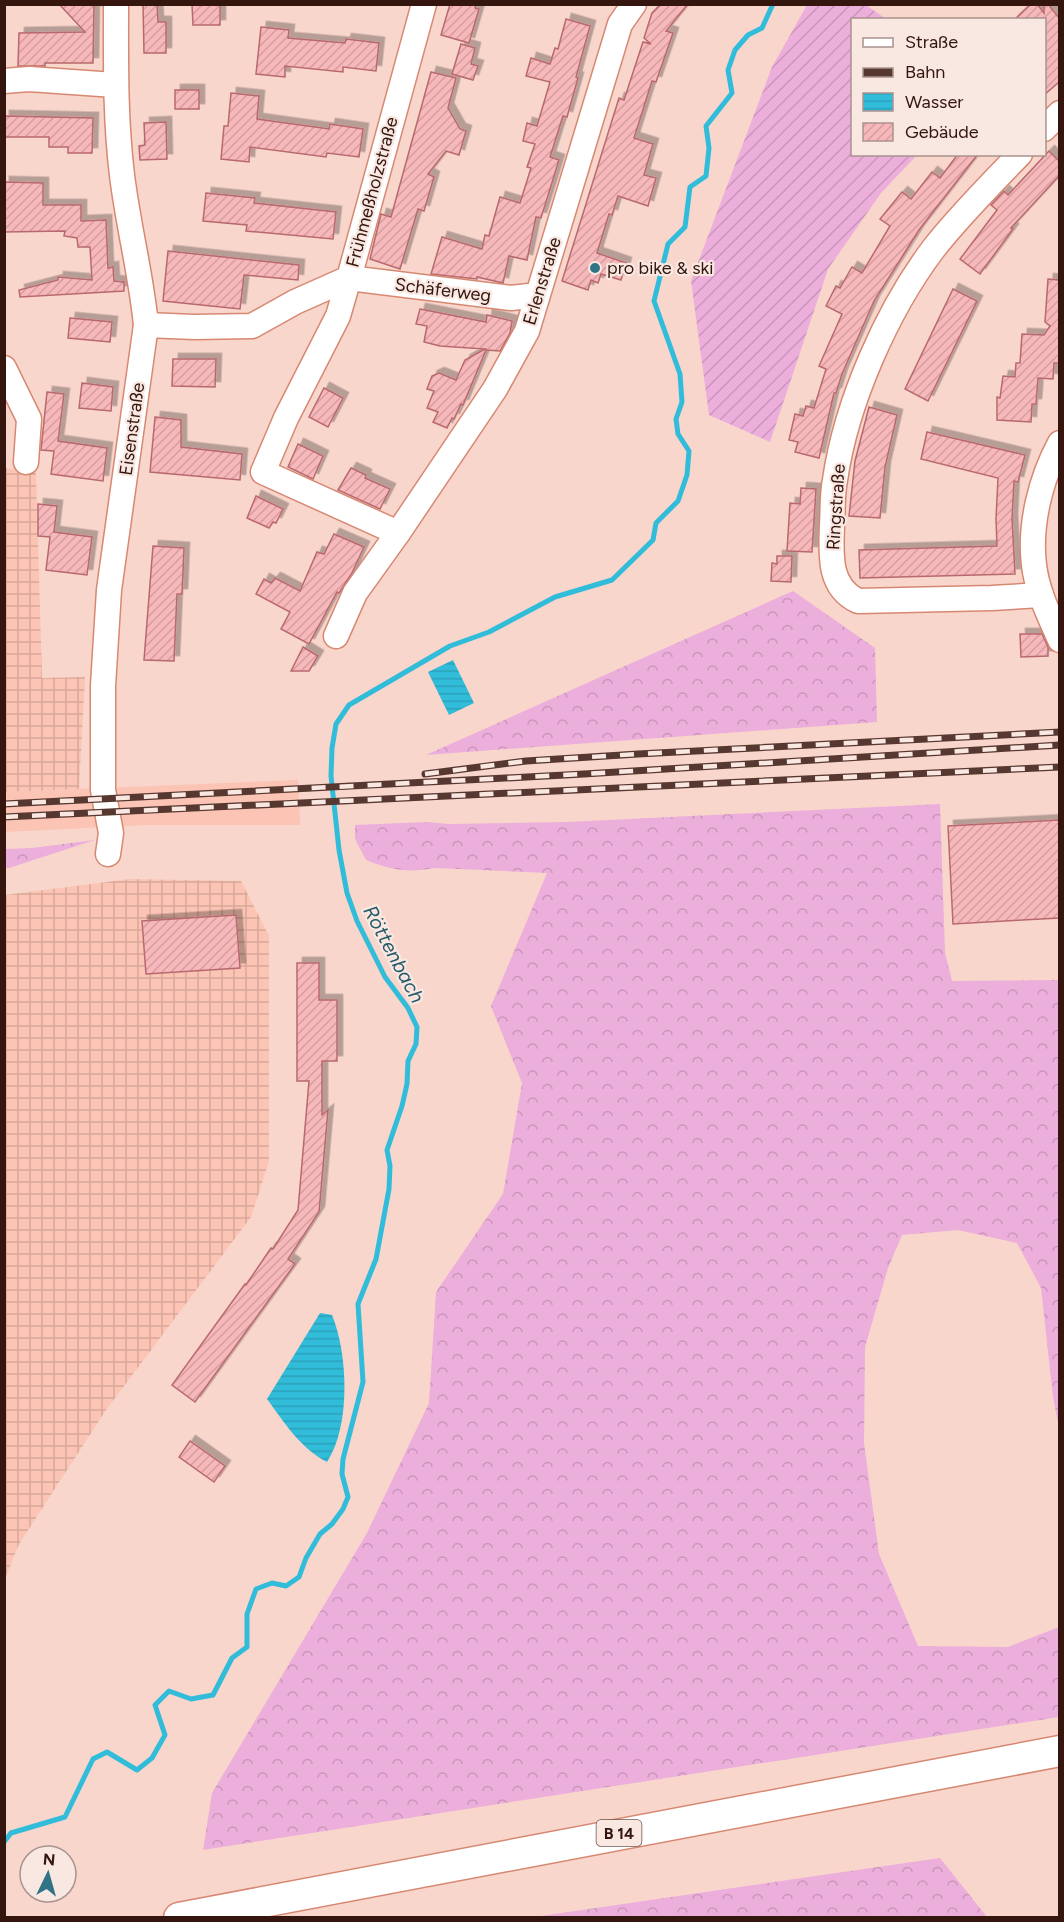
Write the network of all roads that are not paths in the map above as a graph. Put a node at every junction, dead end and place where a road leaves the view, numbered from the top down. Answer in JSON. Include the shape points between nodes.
{"nodes":[{"id":1,"x":116,"y":4,"type":"edge"},
{"id":2,"x":424,"y":4,"type":"edge"},
{"id":3,"x":634,"y":4,"type":"edge"},
{"id":4,"x":4,"y":81,"type":"edge"},
{"id":5,"x":116,"y":85,"type":"junction"},
{"id":6,"x":1059,"y":113,"type":"edge"},
{"id":7,"x":1046,"y":127,"type":"edge"},
{"id":8,"x":1018,"y":156,"type":"edge"},
{"id":9,"x":349,"y":278,"type":"junction"},
{"id":10,"x":538,"y":295,"type":"junction"},
{"id":11,"x":147,"y":325,"type":"junction"},
{"id":12,"x":4,"y":368,"type":"edge"},
{"id":13,"x":1059,"y":443,"type":"edge"},
{"id":14,"x":26,"y":462,"type":"dead end"},
{"id":15,"x":398,"y":533,"type":"junction"},
{"id":16,"x":1041,"y":595,"type":"junction"},
{"id":17,"x":336,"y":636,"type":"dead end"},
{"id":18,"x":1059,"y":640,"type":"edge"},
{"id":19,"x":108,"y":854,"type":"dead end"},
{"id":20,"x":1059,"y":1751,"type":"edge"},
{"id":21,"x":179,"y":1917,"type":"edge"}],
"edges":[{"from":1,"to":5,"type":"street","name":"Eisenstraße"},
{"from":2,"to":9,"type":"street","name":"Frühmeßholzstraße"},
{"from":3,"to":10,"type":"street","name":"Erlenstraße","via":[[620,24]]},
{"from":4,"to":5,"type":"street"},
{"from":5,"to":11,"type":"street","name":"Eisenstraße","via":[[122,175]]},
{"from":6,"to":7,"type":"street"},
{"from":8,"to":16,"type":"street","name":"Ringstraße","via":[[933,249],[908,286],[859,386],[841,443],[834,482],[832,571],[848,596],[858,601]]},
{"from":9,"to":10,"type":"street","name":"Schäferweg","via":[[511,298]]},
{"from":9,"to":11,"type":"street","name":"Frühmeßholzstraße","via":[[252,326]]},
{"from":9,"to":15,"type":"street","via":[[338,316],[263,472]]},
{"from":10,"to":15,"type":"street","name":"Erlenstraße","via":[[527,331],[495,389]]},
{"from":11,"to":19,"type":"street","name":"Eisenstraße","via":[[109,590],[103,686],[103,790],[111,832]]},
{"from":12,"to":14,"type":"street","via":[[29,419]]},
{"from":13,"to":16,"type":"street","via":[[1043,482],[1033,533],[1034,565]]},
{"from":15,"to":17,"type":"street","name":"Erlenstraße","via":[[355,593]]},
{"from":16,"to":18,"type":"street"},
{"from":20,"to":21,"type":"main road","number":"B 14"}]}
